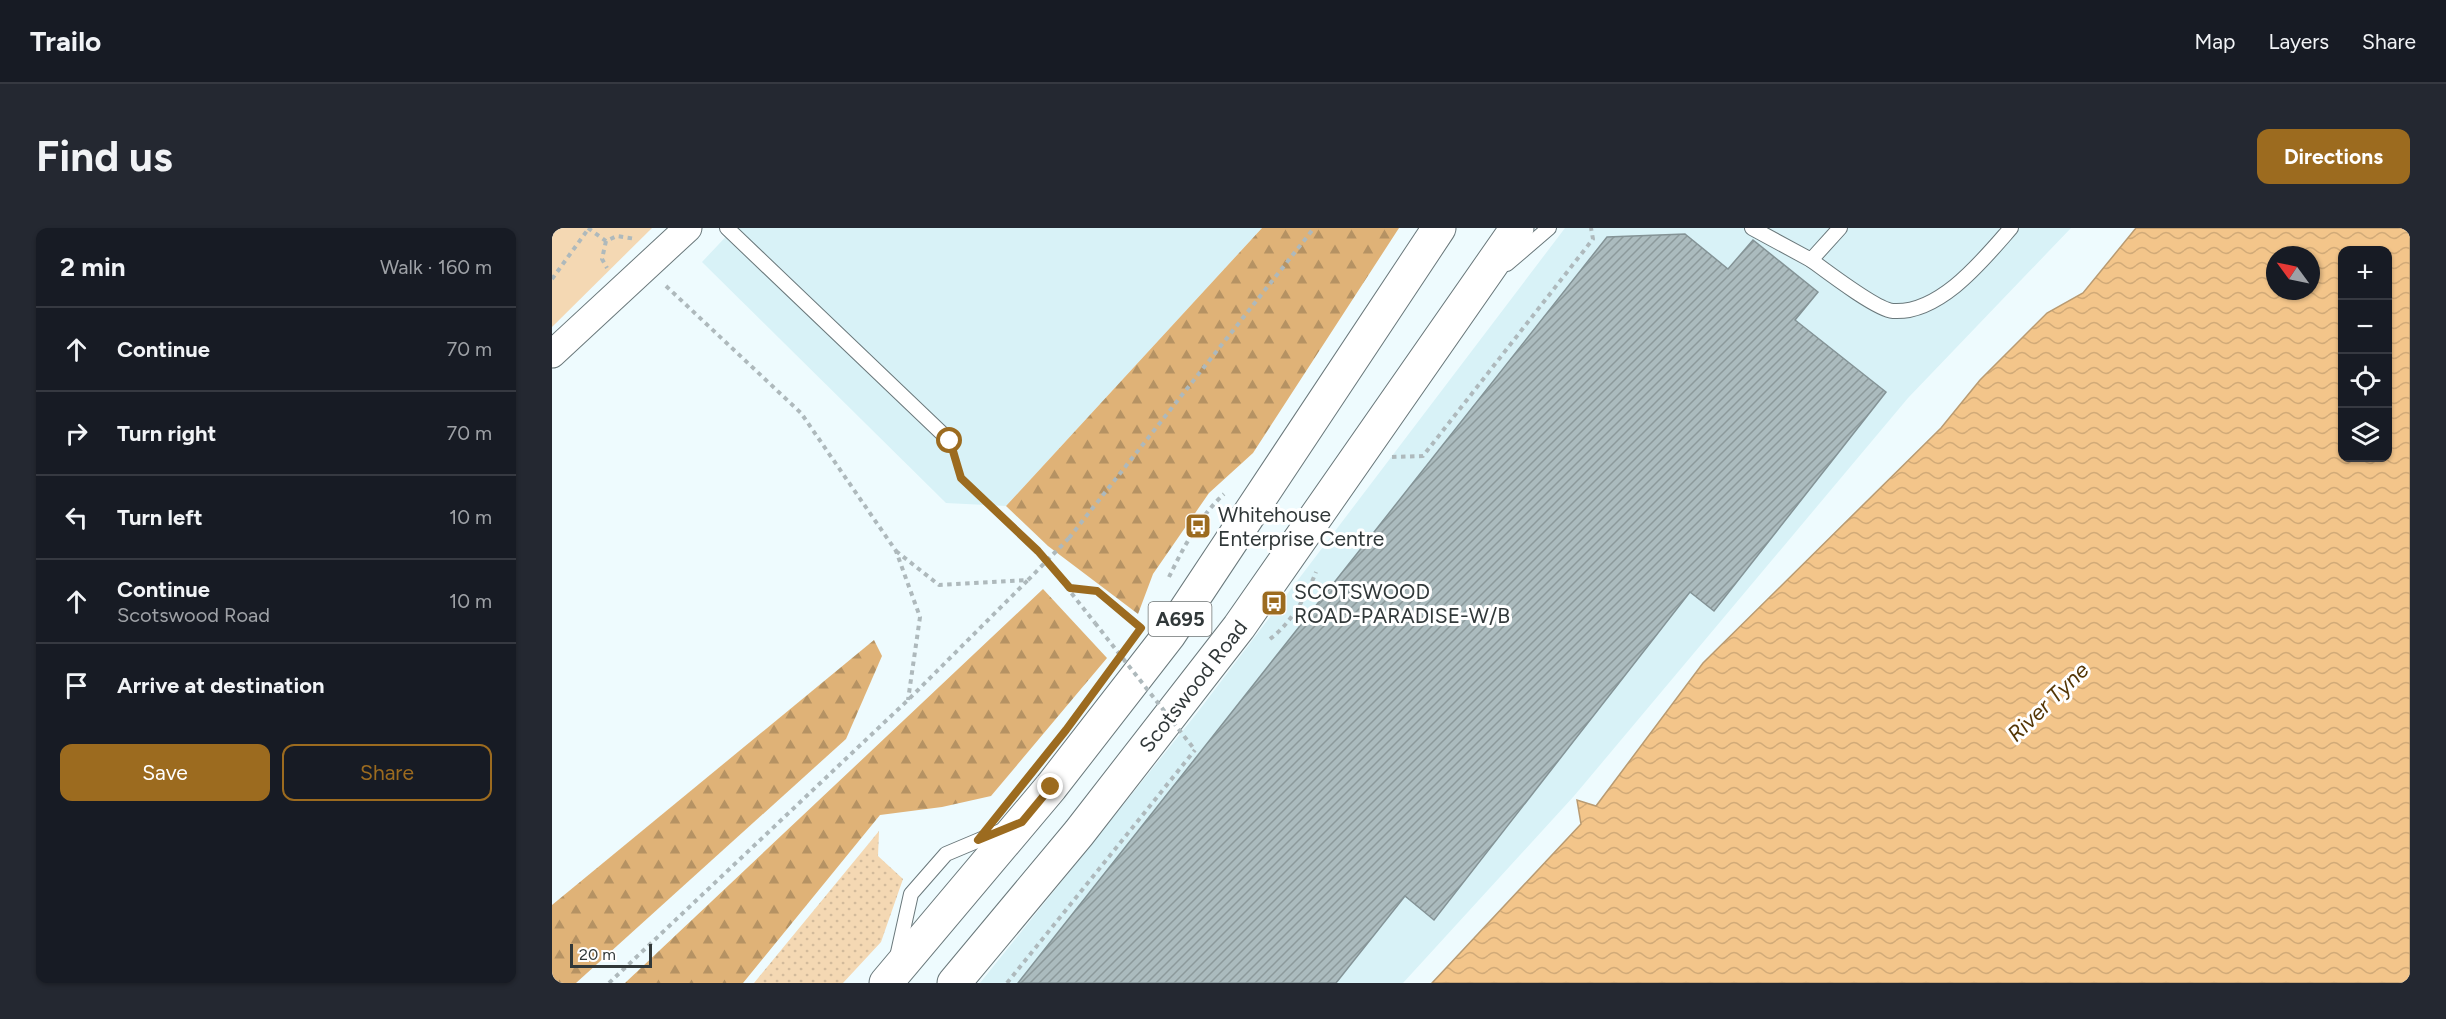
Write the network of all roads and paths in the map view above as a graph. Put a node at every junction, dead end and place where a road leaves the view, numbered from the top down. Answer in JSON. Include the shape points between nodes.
{"nodes":[{"id":1,"x":588,"y":228,"type":"edge"},
{"id":2,"x":688,"y":228,"type":"edge"},
{"id":3,"x":727,"y":228,"type":"edge"},
{"id":4,"x":1314,"y":228,"type":"edge"},
{"id":5,"x":1439,"y":228,"type":"edge"},
{"id":6,"x":1517,"y":228,"type":"edge"},
{"id":7,"x":1549,"y":228,"type":"edge"},
{"id":8,"x":1752,"y":228,"type":"edge"},
{"id":9,"x":1840,"y":228,"type":"edge"},
{"id":10,"x":2011,"y":228,"type":"edge"},
{"id":11,"x":606,"y":241,"type":"junction"},
{"id":12,"x":1811,"y":260,"type":"junction"},
{"id":13,"x":647,"y":268,"type":"junction"},
{"id":14,"x":609,"y":271,"type":"dead end"},
{"id":15,"x":552,"y":279,"type":"edge"},
{"id":16,"x":1461,"y":308,"type":"junction"},
{"id":17,"x":552,"y":354,"type":"edge"},
{"id":18,"x":950,"y":441,"type":"joint"},
{"id":19,"x":1232,"y":487,"type":"dead end"},
{"id":20,"x":896,"y":551,"type":"junction"},
{"id":21,"x":1028,"y":580,"type":"junction"},
{"id":22,"x":1164,"y":587,"type":"dead end"},
{"id":23,"x":1070,"y":588,"type":"junction"},
{"id":24,"x":1145,"y":622,"type":"dead end"},
{"id":25,"x":1127,"y":646,"type":"dead end"},
{"id":26,"x":1114,"y":665,"type":"dead end"},
{"id":27,"x":908,"y":700,"type":"junction"},
{"id":28,"x":890,"y":978,"type":"edge"},
{"id":29,"x":609,"y":983,"type":"edge"},
{"id":30,"x":954,"y":983,"type":"edge"},
{"id":31,"x":1007,"y":983,"type":"edge"}],
"edges":[{"from":1,"to":11,"type":"path"},
{"from":1,"to":15,"type":"path"},
{"from":2,"to":13,"type":"street"},
{"from":3,"to":18,"type":"lane"},
{"from":4,"to":21,"type":"path","bridge":true,"via":[[1070,538]]},
{"from":5,"to":28,"type":"main road","number":"A695","via":[[1169,635],[1022,822]]},
{"from":6,"to":16,"type":"main road","name":"Scotswood Road","number":"A695"},
{"from":7,"to":16,"type":"lane"},
{"from":8,"to":12,"type":"lane"},
{"from":9,"to":12,"type":"lane"},
{"from":10,"to":12,"type":"lane","via":[[1980,264],[1933,303],[1892,311],[1847,287]]},
{"from":11,"to":13,"type":"path","via":[[616,236],[640,240]]},
{"from":11,"to":14,"type":"path","via":[[602,259]]},
{"from":13,"to":17,"type":"street"},
{"from":13,"to":20,"type":"path","via":[[801,413]]},
{"from":16,"to":30,"type":"main road","name":"Scotswood Road","number":"A695","via":[[1239,627],[1079,832]]},
{"from":18,"to":23,"type":"path","via":[[961,478],[1038,551]]},
{"from":19,"to":22,"type":"path","via":[[1216,501],[1183,548]]},
{"from":20,"to":21,"type":"path","via":[[939,585]]},
{"from":20,"to":27,"type":"path","via":[[920,617]]},
{"from":21,"to":27,"type":"path"},
{"from":23,"to":24,"type":"path","via":[[1097,591],[1141,628]]},
{"from":23,"to":31,"type":"path","bridge":true,"via":[[1195,750]]},
{"from":25,"to":26,"type":"path"},
{"from":27,"to":29,"type":"path"}]}
